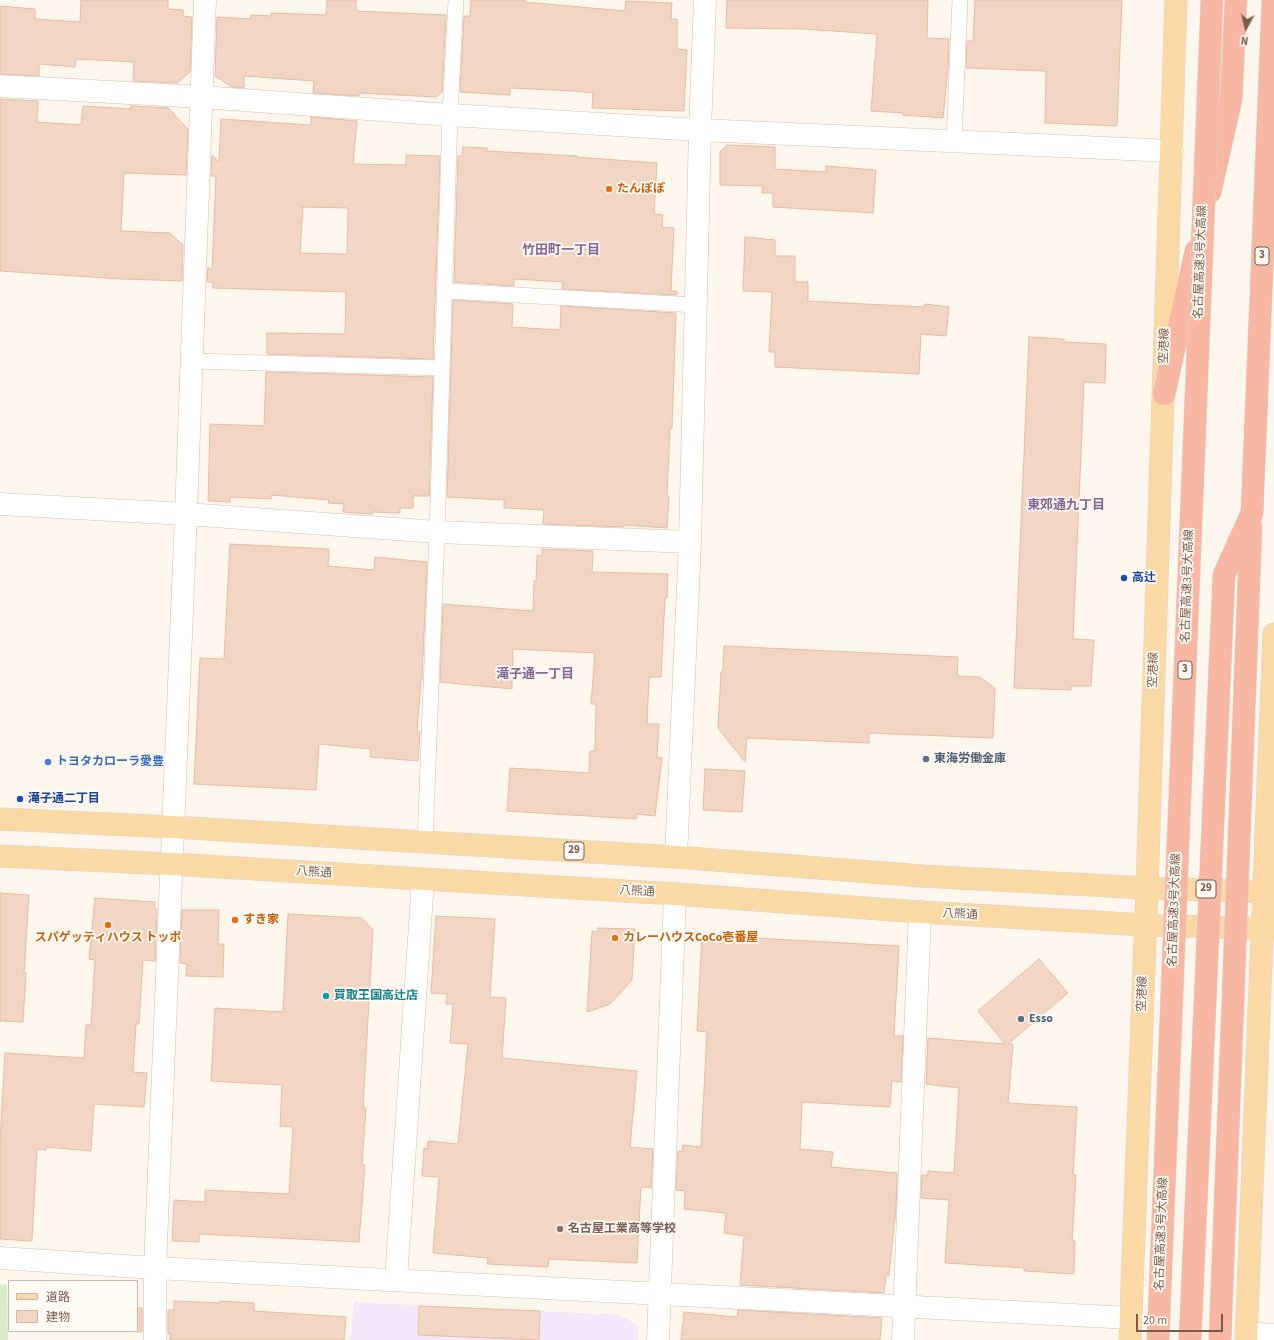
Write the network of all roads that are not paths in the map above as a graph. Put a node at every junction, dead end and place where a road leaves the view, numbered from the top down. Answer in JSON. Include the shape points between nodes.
{"nodes":[{"id":1,"x":205,"y":0,"type":"edge"},
{"id":2,"x":456,"y":0,"type":"edge"},
{"id":3,"x":705,"y":0,"type":"edge"},
{"id":4,"x":960,"y":0,"type":"edge"},
{"id":5,"x":1176,"y":0,"type":"edge"},
{"id":6,"x":1212,"y":0,"type":"edge"},
{"id":7,"x":1236,"y":0,"type":"edge"},
{"id":8,"x":1273,"y":0,"type":"edge"},
{"id":9,"x":0,"y":86,"type":"edge"},
{"id":10,"x":202,"y":97,"type":"junction"},
{"id":11,"x":450,"y":115,"type":"junction"},
{"id":12,"x":700,"y":130,"type":"junction"},
{"id":13,"x":954,"y":141,"type":"junction"},
{"id":14,"x":1172,"y":151,"type":"junction"},
{"id":15,"x":445,"y":291,"type":"junction"},
{"id":16,"x":696,"y":305,"type":"junction"},
{"id":17,"x":192,"y":361,"type":"junction"},
{"id":18,"x":442,"y":368,"type":"junction"},
{"id":19,"x":1164,"y":394,"type":"junction"},
{"id":20,"x":0,"y":504,"type":"edge"},
{"id":21,"x":1252,"y":513,"type":"junction"},
{"id":22,"x":186,"y":514,"type":"junction"},
{"id":23,"x":437,"y":532,"type":"junction"},
{"id":24,"x":690,"y":542,"type":"junction"},
{"id":25,"x":1274,"y":634,"type":"edge"},
{"id":26,"x":0,"y":819,"type":"edge"},
{"id":27,"x":173,"y":827,"type":"junction"},
{"id":28,"x":425,"y":843,"type":"junction"},
{"id":29,"x":0,"y":856,"type":"edge"},
{"id":30,"x":676,"y":858,"type":"junction"},
{"id":31,"x":172,"y":864,"type":"junction"},
{"id":32,"x":423,"y":880,"type":"junction"},
{"id":33,"x":1147,"y":888,"type":"junction"},
{"id":34,"x":1269,"y":891,"type":"edge"},
{"id":35,"x":675,"y":894,"type":"junction"},
{"id":36,"x":920,"y":912,"type":"junction"},
{"id":37,"x":1146,"y":925,"type":"junction"},
{"id":38,"x":1268,"y":928,"type":"edge"},
{"id":39,"x":0,"y":1258,"type":"edge"},
{"id":40,"x":155,"y":1268,"type":"junction"},
{"id":41,"x":396,"y":1280,"type":"junction"},
{"id":42,"x":660,"y":1293,"type":"junction"},
{"id":43,"x":904,"y":1306,"type":"junction"},
{"id":44,"x":1131,"y":1318,"type":"junction"},
{"id":45,"x":1274,"y":1334,"type":"edge"},
{"id":46,"x":1246,"y":1337,"type":"edge"},
{"id":47,"x":155,"y":1340,"type":"edge"},
{"id":48,"x":658,"y":1340,"type":"edge"},
{"id":49,"x":903,"y":1340,"type":"edge"},
{"id":50,"x":1130,"y":1340,"type":"edge"},
{"id":51,"x":1158,"y":1340,"type":"edge"},
{"id":52,"x":1190,"y":1340,"type":"edge"},
{"id":53,"x":1220,"y":1340,"type":"edge"}],
"edges":[{"from":1,"to":10,"type":"street"},
{"from":2,"to":11,"type":"lane"},
{"from":3,"to":12,"type":"street"},
{"from":4,"to":13,"type":"lane"},
{"from":5,"to":14,"type":"main road","name":"空港線"},
{"from":6,"to":51,"type":"highway","name":"名古屋高速3号大高線","number":"3","bridge":true},
{"from":7,"to":19,"type":"highway","via":[[1231,100]]},
{"from":8,"to":21,"type":"highway","number":"3"},
{"from":9,"to":10,"type":"street"},
{"from":10,"to":11,"type":"street"},
{"from":10,"to":17,"type":"street"},
{"from":11,"to":12,"type":"street"},
{"from":11,"to":15,"type":"lane"},
{"from":12,"to":13,"type":"street"},
{"from":12,"to":16,"type":"street"},
{"from":13,"to":14,"type":"street"},
{"from":14,"to":19,"type":"main road","name":"空港線"},
{"from":15,"to":16,"type":"lane"},
{"from":15,"to":18,"type":"lane"},
{"from":16,"to":24,"type":"street"},
{"from":17,"to":18,"type":"lane"},
{"from":17,"to":22,"type":"street"},
{"from":18,"to":23,"type":"lane"},
{"from":19,"to":33,"type":"main road","name":"空港線"},
{"from":20,"to":22,"type":"street"},
{"from":21,"to":52,"type":"highway","bridge":true,"via":[[1224,575]]},
{"from":21,"to":53,"type":"highway","number":"3","bridge":true},
{"from":22,"to":23,"type":"street"},
{"from":22,"to":27,"type":"street"},
{"from":23,"to":24,"type":"street"},
{"from":23,"to":28,"type":"lane"},
{"from":24,"to":30,"type":"street"},
{"from":25,"to":34,"type":"main road"},
{"from":26,"to":27,"type":"main road","number":"29"},
{"from":27,"to":28,"type":"main road","number":"29"},
{"from":27,"to":31,"type":"street"},
{"from":28,"to":30,"type":"main road","number":"29"},
{"from":29,"to":31,"type":"main road","name":"八熊通"},
{"from":30,"to":33,"type":"main road","number":"29","via":[[922,876]]},
{"from":31,"to":32,"type":"main road","name":"八熊通"},
{"from":31,"to":40,"type":"street"},
{"from":32,"to":35,"type":"main road","name":"八熊通"},
{"from":32,"to":41,"type":"street"},
{"from":33,"to":34,"type":"main road","number":"29"},
{"from":33,"to":37,"type":"main road","name":"空港線"},
{"from":34,"to":38,"type":"main road"},
{"from":35,"to":36,"type":"main road","name":"八熊通"},
{"from":35,"to":42,"type":"street"},
{"from":36,"to":37,"type":"main road","name":"八熊通"},
{"from":36,"to":43,"type":"street"},
{"from":37,"to":38,"type":"main road","name":"八熊通"},
{"from":37,"to":44,"type":"main road","name":"空港線"},
{"from":38,"to":46,"type":"main road"},
{"from":39,"to":40,"type":"street"},
{"from":40,"to":41,"type":"street"},
{"from":40,"to":47,"type":"street"},
{"from":41,"to":42,"type":"street"},
{"from":42,"to":43,"type":"street"},
{"from":42,"to":48,"type":"street"},
{"from":43,"to":44,"type":"street"},
{"from":43,"to":49,"type":"street"},
{"from":44,"to":50,"type":"main road","name":"空港線"},
{"from":45,"to":46,"type":"street"}]}
